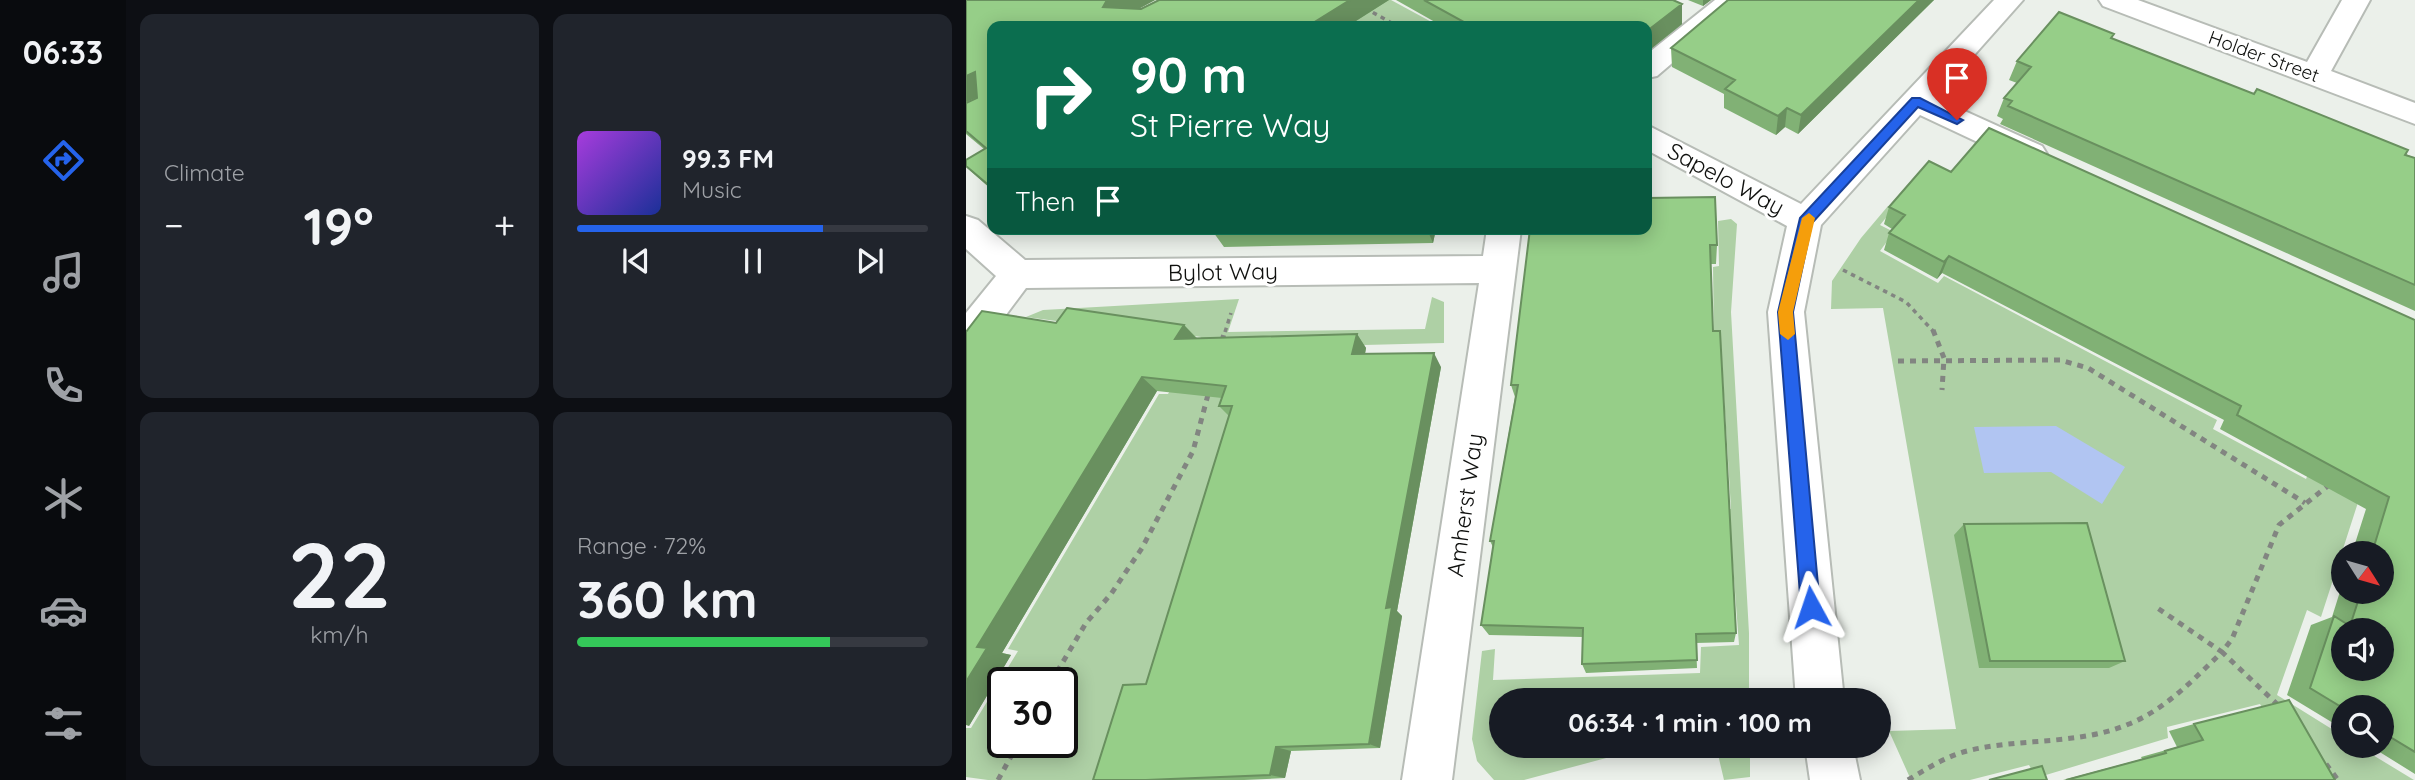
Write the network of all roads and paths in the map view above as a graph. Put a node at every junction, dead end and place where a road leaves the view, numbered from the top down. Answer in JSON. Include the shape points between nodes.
{"nodes":[{"id":1,"x":1732,"y":0,"type":"edge"},
{"id":2,"x":2009,"y":0,"type":"edge"},
{"id":3,"x":2113,"y":0,"type":"edge"},
{"id":4,"x":2356,"y":0,"type":"edge"},
{"id":5,"x":1357,"y":3,"type":"dead end"},
{"id":6,"x":1383,"y":21,"type":"edge"},
{"id":7,"x":1652,"y":63,"type":"edge"},
{"id":8,"x":2314,"y":75,"type":"junction"},
{"id":9,"x":1916,"y":101,"type":"junction"},
{"id":10,"x":2415,"y":114,"type":"edge"},
{"id":11,"x":1652,"y":139,"type":"edge"},
{"id":12,"x":2055,"y":165,"type":"edge"},
{"id":13,"x":1805,"y":221,"type":"junction"},
{"id":14,"x":966,"y":229,"type":"edge"},
{"id":15,"x":1500,"y":249,"type":"edge"},
{"id":16,"x":1843,"y":270,"type":"dead end"},
{"id":17,"x":1017,"y":274,"type":"junction"},
{"id":18,"x":1235,"y":302,"type":"dead end"},
{"id":19,"x":966,"y":340,"type":"edge"},
{"id":20,"x":1220,"y":348,"type":"edge"},
{"id":21,"x":1898,"y":361,"type":"dead end"},
{"id":22,"x":1945,"y":361,"type":"junction"},
{"id":23,"x":1211,"y":385,"type":"edge"},
{"id":24,"x":1942,"y":390,"type":"dead end"},
{"id":25,"x":2338,"y":479,"type":"edge"},
{"id":26,"x":2305,"y":503,"type":"junction"},
{"id":27,"x":2156,"y":607,"type":"dead end"},
{"id":28,"x":2222,"y":652,"type":"junction"},
{"id":29,"x":1060,"y":667,"type":"edge"},
{"id":30,"x":1819,"y":688,"type":"edge"},
{"id":31,"x":2281,"y":708,"type":"edge"},
{"id":32,"x":2320,"y":756,"type":"edge"},
{"id":33,"x":1010,"y":758,"type":"edge"},
{"id":34,"x":1831,"y":758,"type":"edge"},
{"id":35,"x":998,"y":780,"type":"edge"},
{"id":36,"x":1427,"y":780,"type":"edge"},
{"id":37,"x":1835,"y":780,"type":"edge"},
{"id":38,"x":1908,"y":780,"type":"edge"},
{"id":39,"x":2338,"y":780,"type":"edge"}],
"edges":[{"from":1,"to":7,"type":"street","via":[[1694,16]]},
{"from":2,"to":9,"type":"street"},
{"from":3,"to":8,"type":"street","name":"Holder Street"},
{"from":4,"to":8,"type":"street"},
{"from":5,"to":6,"type":"path"},
{"from":8,"to":10,"type":"street","name":"Holder Street"},
{"from":9,"to":12,"type":"street"},
{"from":9,"to":13,"type":"street"},
{"from":11,"to":13,"type":"street","name":"Sapelo Way"},
{"from":13,"to":30,"type":"street","via":[[1786,312]]},
{"from":14,"to":17,"type":"street"},
{"from":15,"to":17,"type":"street","name":"Bylot Way"},
{"from":15,"to":36,"type":"street","name":"Amherst Way"},
{"from":16,"to":22,"type":"path","via":[[1919,309],[1934,325]]},
{"from":17,"to":19,"type":"street"},
{"from":18,"to":20,"type":"path"},
{"from":21,"to":22,"type":"path"},
{"from":22,"to":24,"type":"path"},
{"from":22,"to":26,"type":"path","via":[[2060,360],[2088,368]]},
{"from":23,"to":29,"type":"path","via":[[1193,452],[1142,548],[1086,623]]},
{"from":25,"to":26,"type":"path"},
{"from":26,"to":28,"type":"path","via":[[2279,525],[2232,639]]},
{"from":27,"to":28,"type":"path"},
{"from":28,"to":31,"type":"path"},
{"from":28,"to":38,"type":"path","via":[[2194,681],[2129,724],[2069,738],[1970,750]]},
{"from":32,"to":39,"type":"path"},
{"from":33,"to":35,"type":"path"},
{"from":34,"to":37,"type":"street"}]}
